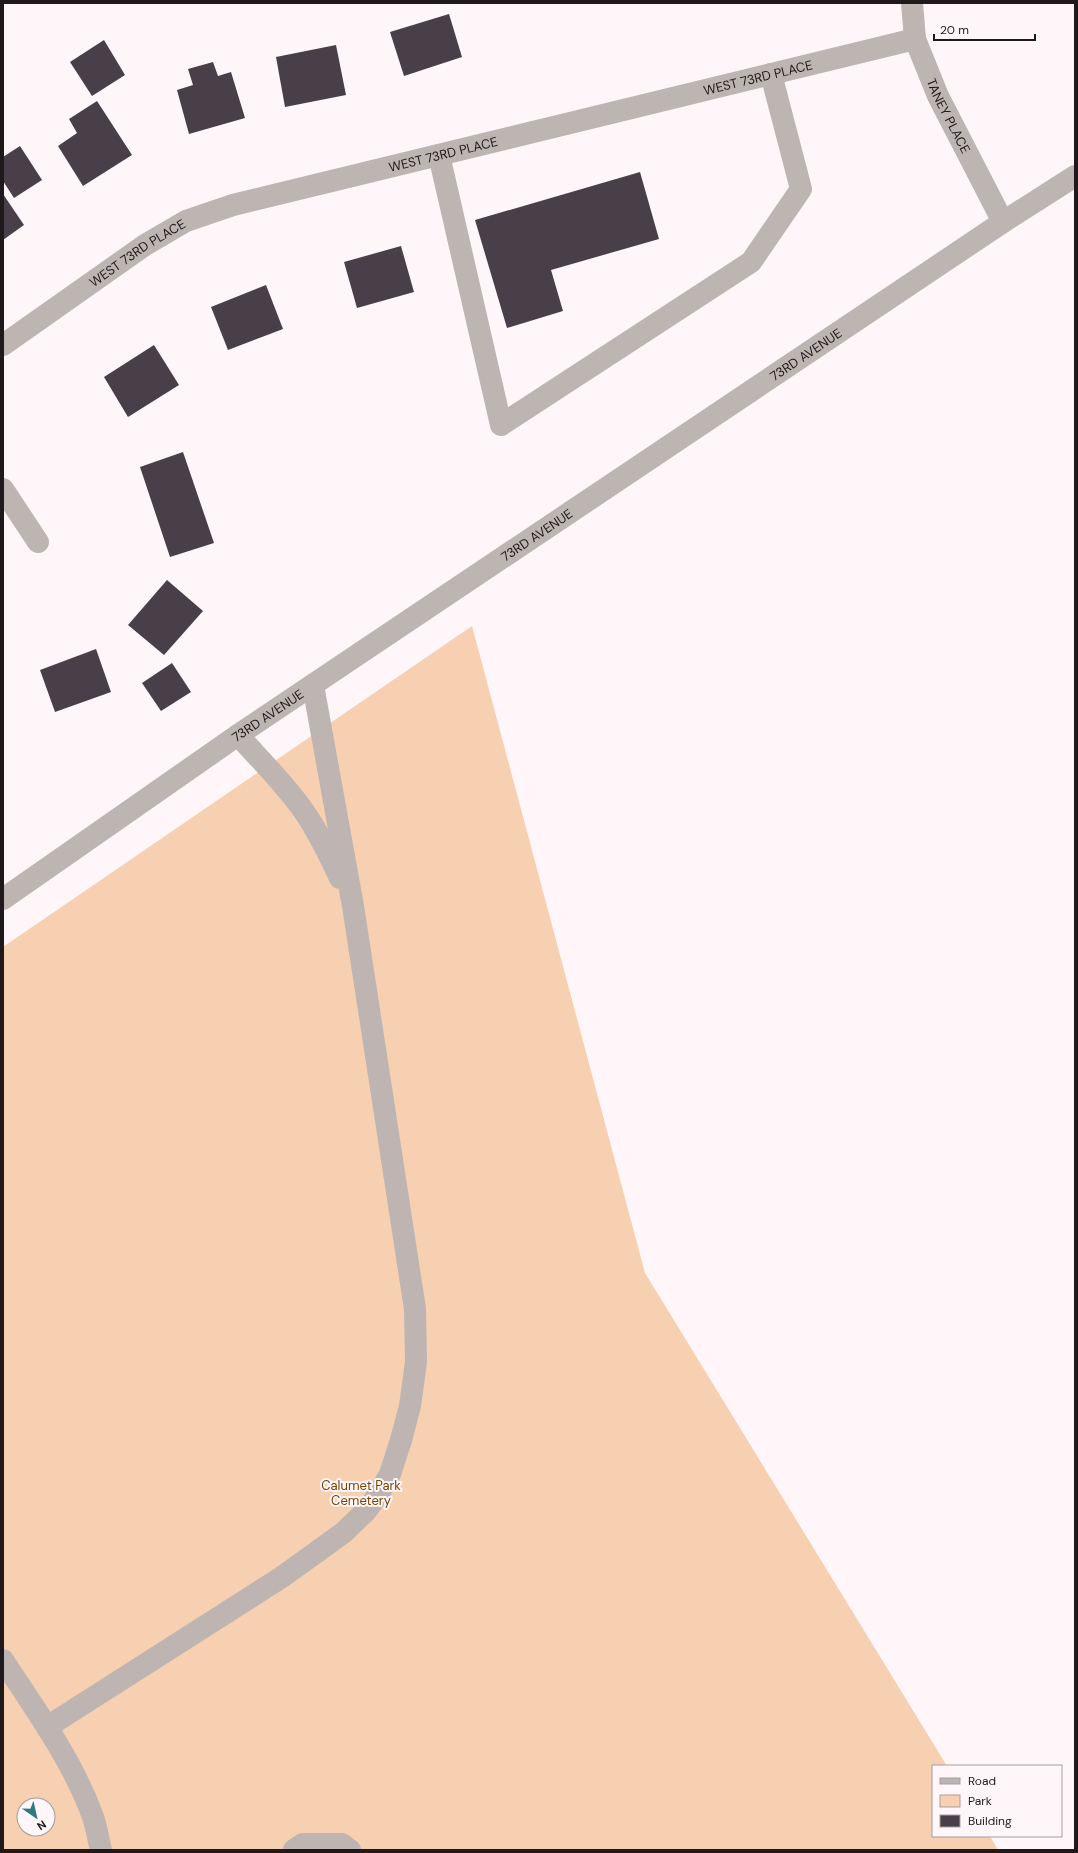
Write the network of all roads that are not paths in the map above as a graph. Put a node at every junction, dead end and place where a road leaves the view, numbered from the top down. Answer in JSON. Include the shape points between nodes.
{"nodes":[{"id":1,"x":912,"y":3,"type":"edge"},
{"id":2,"x":915,"y":39,"type":"junction"},
{"id":3,"x":771,"y":74,"type":"junction"},
{"id":4,"x":439,"y":155,"type":"junction"},
{"id":5,"x":1075,"y":176,"type":"edge"},
{"id":6,"x":1003,"y":222,"type":"junction"},
{"id":7,"x":3,"y":345,"type":"edge"},
{"id":8,"x":3,"y":489,"type":"edge"},
{"id":9,"x":38,"y":542,"type":"dead end"},
{"id":10,"x":313,"y":685,"type":"junction"},
{"id":11,"x":238,"y":735,"type":"junction"},
{"id":12,"x":3,"y":900,"type":"edge"},
{"id":13,"x":353,"y":906,"type":"junction"},
{"id":14,"x":3,"y":1660,"type":"edge"},
{"id":15,"x":47,"y":1727,"type":"junction"},
{"id":16,"x":101,"y":1850,"type":"edge"},
{"id":17,"x":294,"y":1850,"type":"edge"},
{"id":18,"x":350,"y":1850,"type":"edge"}],
"edges":[{"from":1,"to":2,"type":"street","name":"TANEY PLACE"},
{"from":2,"to":3,"type":"street","name":"WEST 73RD PLACE"},
{"from":2,"to":6,"type":"street","name":"TANEY PLACE","via":[[938,96]]},
{"from":3,"to":4,"type":"street","name":"WEST 73RD PLACE"},
{"from":3,"to":4,"type":"street","via":[[801,188],[752,262],[501,424]]},
{"from":4,"to":7,"type":"street","name":"WEST 73RD PLACE","via":[[233,205],[186,221],[145,245]]},
{"from":5,"to":6,"type":"street","name":"73RD AVENUE"},
{"from":6,"to":10,"type":"street","name":"73RD AVENUE"},
{"from":8,"to":9,"type":"street"},
{"from":10,"to":11,"type":"street","name":"73RD AVENUE"},
{"from":10,"to":13,"type":"street"},
{"from":11,"to":12,"type":"street","name":"73RD AVENUE"},
{"from":11,"to":13,"type":"street","via":[[303,810],[326,848]]},
{"from":13,"to":15,"type":"street","via":[[415,1309],[416,1362],[410,1406],[390,1474],[366,1511],[343,1533],[282,1577]]},
{"from":14,"to":15,"type":"street"},
{"from":15,"to":16,"type":"street","via":[[93,1817]]},
{"from":17,"to":18,"type":"street","via":[[303,1844],[342,1844]]}]}
